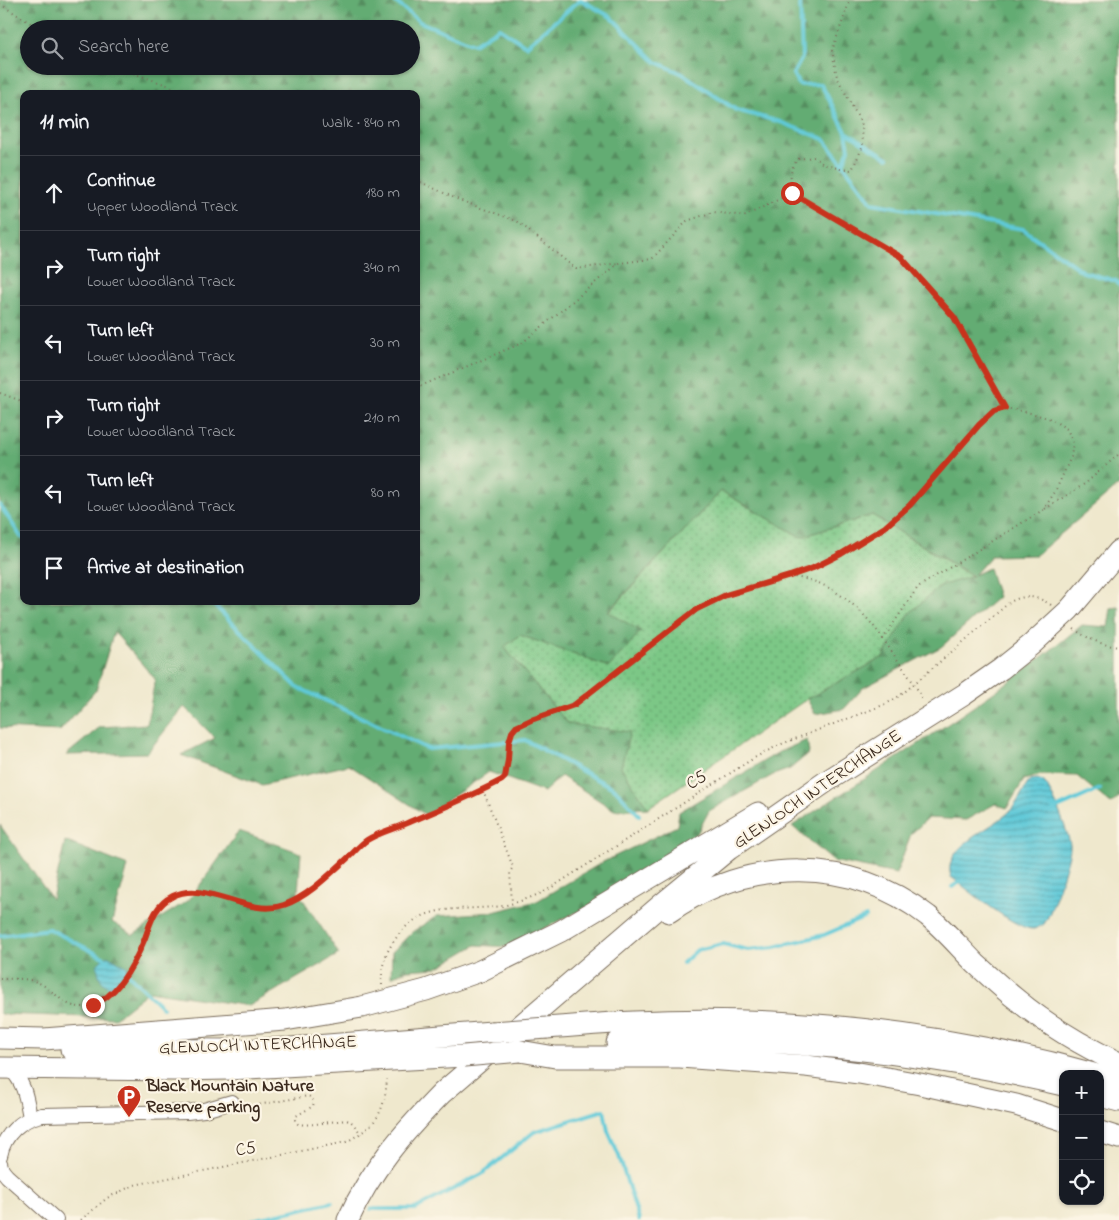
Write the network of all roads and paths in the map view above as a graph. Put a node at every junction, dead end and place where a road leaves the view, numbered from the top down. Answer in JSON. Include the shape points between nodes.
{"nodes":[{"id":1,"x":850,"y":0,"type":"edge"},
{"id":2,"x":0,"y":4,"type":"edge"},
{"id":3,"x":26,"y":20,"type":"edge"},
{"id":4,"x":138,"y":75,"type":"edge"},
{"id":5,"x":176,"y":90,"type":"edge"},
{"id":6,"x":420,"y":182,"type":"edge"},
{"id":7,"x":792,"y":193,"type":"junction"},
{"id":8,"x":619,"y":263,"type":"junction"},
{"id":9,"x":420,"y":386,"type":"edge"},
{"id":10,"x":0,"y":393,"type":"edge"},
{"id":11,"x":20,"y":400,"type":"edge"},
{"id":12,"x":1005,"y":408,"type":"junction"},
{"id":13,"x":1119,"y":454,"type":"edge"},
{"id":14,"x":1043,"y":510,"type":"junction"},
{"id":15,"x":1119,"y":551,"type":"edge"},
{"id":16,"x":790,"y":576,"type":"junction"},
{"id":17,"x":1051,"y":605,"type":"dead end"},
{"id":18,"x":1074,"y":629,"type":"dead end"},
{"id":19,"x":884,"y":639,"type":"junction"},
{"id":20,"x":1118,"y":647,"type":"edge"},
{"id":21,"x":1118,"y":652,"type":"edge"},
{"id":22,"x":915,"y":685,"type":"junction"},
{"id":23,"x":886,"y":745,"type":"junction"},
{"id":24,"x":483,"y":790,"type":"junction"},
{"id":25,"x":512,"y":903,"type":"junction"},
{"id":26,"x":591,"y":966,"type":"junction"},
{"id":27,"x":0,"y":979,"type":"edge"},
{"id":28,"x":382,"y":986,"type":"dead end"},
{"id":29,"x":0,"y":1038,"type":"edge"},
{"id":30,"x":0,"y":1048,"type":"edge"},
{"id":31,"x":520,"y":1051,"type":"junction"},
{"id":32,"x":1119,"y":1063,"type":"edge"},
{"id":33,"x":5,"y":1068,"type":"edge"},
{"id":34,"x":1078,"y":1070,"type":"edge"},
{"id":35,"x":1104,"y":1077,"type":"edge"},
{"id":36,"x":387,"y":1079,"type":"dead end"},
{"id":37,"x":1119,"y":1080,"type":"edge"},
{"id":38,"x":1059,"y":1084,"type":"edge"},
{"id":39,"x":1104,"y":1097,"type":"edge"},
{"id":40,"x":1119,"y":1101,"type":"edge"},
{"id":41,"x":232,"y":1102,"type":"joint"},
{"id":42,"x":30,"y":1117,"type":"junction"},
{"id":43,"x":1059,"y":1119,"type":"edge"},
{"id":44,"x":1104,"y":1133,"type":"edge"},
{"id":45,"x":361,"y":1134,"type":"junction"},
{"id":46,"x":1119,"y":1138,"type":"edge"},
{"id":47,"x":0,"y":1156,"type":"edge"},
{"id":48,"x":0,"y":1163,"type":"edge"},
{"id":49,"x":56,"y":1220,"type":"edge"},
{"id":50,"x":81,"y":1220,"type":"edge"},
{"id":51,"x":348,"y":1220,"type":"edge"}],
"edges":[{"from":1,"to":7,"type":"path","via":[[832,51],[836,77],[862,125],[863,146],[852,170],[824,164],[814,157],[798,159],[790,172]]},
{"from":2,"to":3,"type":"path"},
{"from":4,"to":5,"type":"path"},
{"from":6,"to":8,"type":"path","via":[[517,221],[576,269]]},
{"from":7,"to":8,"type":"path","via":[[745,216],[713,212],[687,221],[652,259]]},
{"from":7,"to":12,"type":"path","via":[[901,257],[954,317]]},
{"from":8,"to":9,"type":"path","via":[[522,343]]},
{"from":10,"to":11,"type":"path"},
{"from":12,"to":14,"type":"path","via":[[1051,419],[1067,429],[1073,444],[1056,492]]},
{"from":12,"to":16,"type":"path","via":[[994,411],[979,425],[910,505],[885,527],[841,554]]},
{"from":13,"to":14,"type":"path","via":[[1086,483]]},
{"from":14,"to":19,"type":"path","via":[[918,587]]},
{"from":15,"to":23,"type":"highway","name":"GLENLOCH INTERCHANGE","via":[[1069,610],[1031,645],[982,682]]},
{"from":16,"to":19,"type":"path","via":[[816,582],[852,603]]},
{"from":16,"to":24,"type":"path","via":[[726,595],[697,609],[574,705],[516,727],[509,742],[505,777]]},
{"from":17,"to":22,"type":"path","name":"C5","via":[[1034,597],[1021,597],[1010,602]]},
{"from":18,"to":20,"type":"path","via":[[1093,640]]},
{"from":19,"to":22,"type":"path"},
{"from":20,"to":21,"type":"path"},
{"from":22,"to":25,"type":"path","name":"C5","via":[[886,704],[754,758],[564,881],[533,897]]},
{"from":23,"to":26,"type":"highway","name":"GLENLOCH INTERCHANGE","via":[[729,849]]},
{"from":23,"to":29,"type":"highway","via":[[796,790],[561,931],[480,971],[426,990],[362,1007],[285,1020],[44,1039]]},
{"from":24,"to":25,"type":"path","via":[[513,867],[510,872]]},
{"from":24,"to":27,"type":"path","via":[[367,840],[322,882],[284,905],[255,907],[193,892],[173,896],[150,919],[138,953],[118,986],[109,996],[93,1005],[68,1004],[42,984],[30,980]]},
{"from":25,"to":28,"type":"path","name":"C5","via":[[438,910],[415,919],[398,935],[385,957]]},
{"from":26,"to":32,"type":"highway","via":[[683,903],[724,884],[780,871],[831,873],[860,880],[912,905],[1026,1007],[1062,1033]]},
{"from":26,"to":51,"type":"highway","name":"GLENLOCH INTERCHANGE","via":[[421,1114],[376,1170]]},
{"from":30,"to":34,"type":"highway","name":"GLENLOCH INTERCHANGE","bridge":true,"via":[[290,1048],[635,1022],[735,1021],[857,1029],[958,1043]]},
{"from":31,"to":33,"type":"highway","name":"GLENLOCH INTERCHANGE","bridge":true,"via":[[220,1069]]},
{"from":31,"to":38,"type":"highway","name":"GLENLOCH INTERCHANGE","via":[[644,1041],[753,1041],[855,1049],[945,1061]]},
{"from":31,"to":43,"type":"highway","via":[[556,1057],[689,1057],[806,1066],[946,1089]]},
{"from":33,"to":42,"type":"street","via":[[20,1079]]},
{"from":35,"to":37,"type":"highway"},
{"from":36,"to":45,"type":"path","name":"C5","via":[[382,1109]]},
{"from":39,"to":40,"type":"highway"},
{"from":41,"to":42,"type":"street","via":[[187,1112]]},
{"from":41,"to":45,"type":"path","via":[[252,1106],[308,1096],[314,1102],[313,1106],[296,1116],[298,1124],[345,1120]]},
{"from":42,"to":47,"type":"street","via":[[10,1134]]},
{"from":44,"to":46,"type":"highway"},
{"from":45,"to":50,"type":"path","name":"C5","via":[[346,1142],[134,1185],[108,1198]]},
{"from":48,"to":49,"type":"street","via":[[7,1176]]}]}
